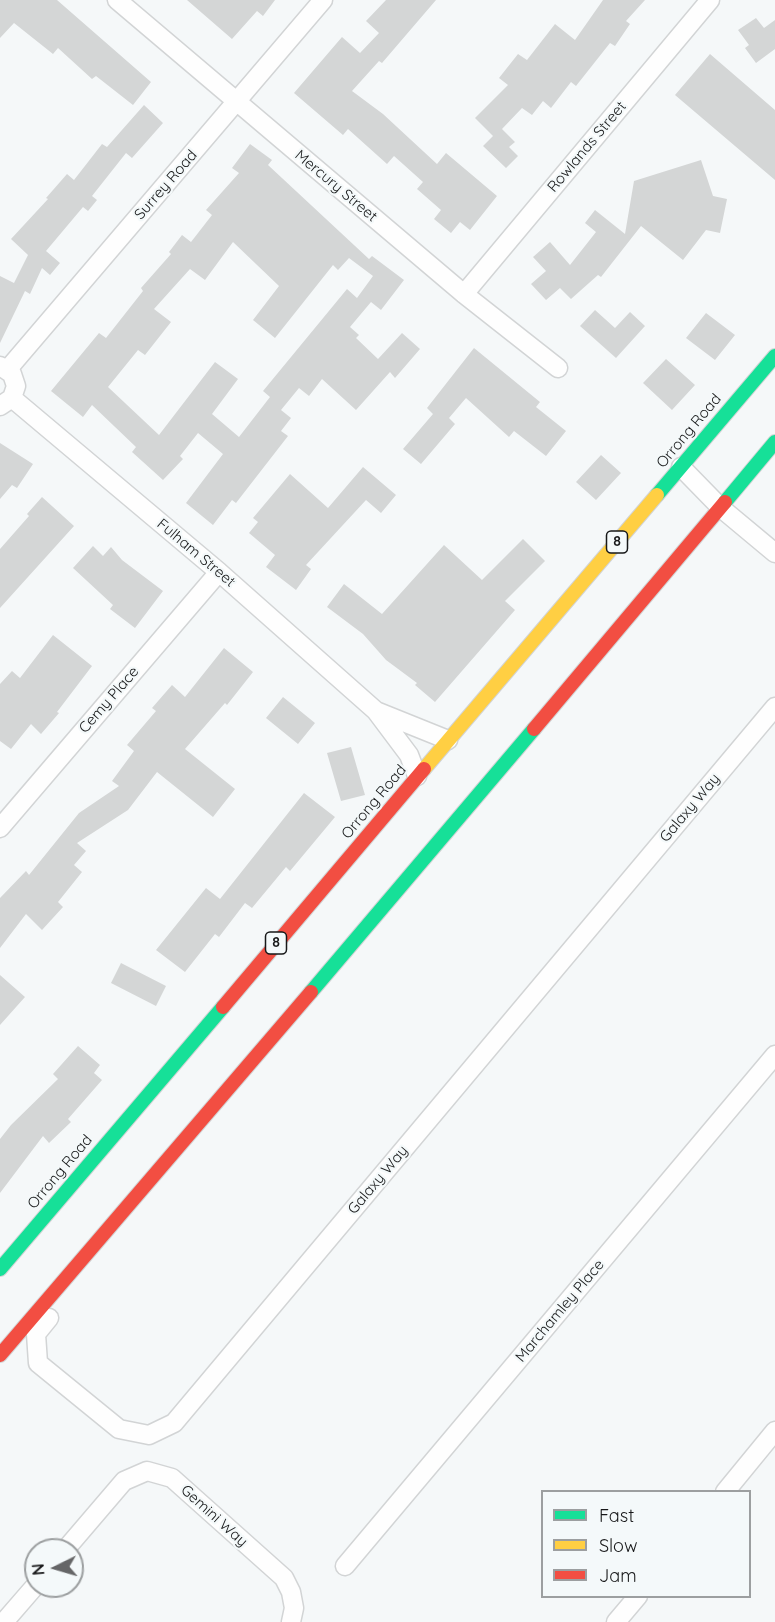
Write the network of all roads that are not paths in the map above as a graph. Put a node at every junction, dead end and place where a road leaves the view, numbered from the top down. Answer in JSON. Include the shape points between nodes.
{"nodes":[{"id":1,"x":117,"y":0,"type":"edge"},
{"id":2,"x":323,"y":0,"type":"edge"},
{"id":3,"x":710,"y":0,"type":"edge"},
{"id":4,"x":237,"y":102,"type":"junction"},
{"id":5,"x":464,"y":294,"type":"junction"},
{"id":6,"x":775,"y":356,"type":"edge"},
{"id":7,"x":4,"y":367,"type":"edge"},
{"id":8,"x":558,"y":368,"type":"dead end"},
{"id":9,"x":6,"y":402,"type":"edge"},
{"id":10,"x":775,"y":442,"type":"edge"},
{"id":11,"x":681,"y":466,"type":"junction"},
{"id":12,"x":721,"y":508,"type":"junction"},
{"id":13,"x":775,"y":554,"type":"edge"},
{"id":14,"x":219,"y":572,"type":"junction"},
{"id":15,"x":775,"y":707,"type":"edge"},
{"id":16,"x":376,"y":711,"type":"junction"},
{"id":17,"x":448,"y":741,"type":"junction"},
{"id":18,"x":417,"y":776,"type":"junction"},
{"id":19,"x":0,"y":828,"type":"edge"},
{"id":20,"x":775,"y":1055,"type":"edge"},
{"id":21,"x":96,"y":1245,"type":"junction"},
{"id":22,"x":0,"y":1269,"type":"edge"},
{"id":23,"x":0,"y":1354,"type":"edge"},
{"id":24,"x":775,"y":1431,"type":"edge"},
{"id":25,"x":726,"y":1490,"type":"edge"},
{"id":26,"x":75,"y":1538,"type":"edge"},
{"id":27,"x":345,"y":1566,"type":"dead end"},
{"id":28,"x":25,"y":1598,"type":"edge"},
{"id":29,"x":636,"y":1598,"type":"edge"},
{"id":30,"x":293,"y":1615,"type":"edge"},
{"id":31,"x":4,"y":1622,"type":"edge"},
{"id":32,"x":616,"y":1622,"type":"edge"}],
"edges":[{"from":1,"to":4,"type":"street","name":"Mercury Street"},
{"from":2,"to":4,"type":"street","name":"Surrey Road"},
{"from":3,"to":5,"type":"street","name":"Rowlands Street"},
{"from":4,"to":5,"type":"street","name":"Mercury Street"},
{"from":4,"to":7,"type":"street","name":"Surrey Road"},
{"from":5,"to":8,"type":"street","name":"Mercury Street"},
{"from":6,"to":11,"type":"highway","name":"Orrong Road","number":"8"},
{"from":7,"to":9,"type":"street","via":[[16,386]]},
{"from":9,"to":14,"type":"street","name":"Fulham Street"},
{"from":10,"to":12,"type":"highway"},
{"from":11,"to":12,"type":"street"},
{"from":11,"to":17,"type":"highway","name":"Orrong Road","number":"8"},
{"from":12,"to":13,"type":"street"},
{"from":12,"to":21,"type":"highway"},
{"from":14,"to":16,"type":"street","name":"Fulham Street"},
{"from":14,"to":19,"type":"street","name":"Cemy Place"},
{"from":15,"to":21,"type":"street","name":"Galaxy Way","via":[[174,1423],[149,1436],[119,1429],[38,1363],[36,1335],[82,1279]]},
{"from":16,"to":17,"type":"street","name":"Fulham Street"},
{"from":16,"to":18,"type":"street","name":"Fulham Street","via":[[409,755]]},
{"from":17,"to":18,"type":"highway","name":"Orrong Road","number":"8"},
{"from":18,"to":22,"type":"highway","name":"Orrong Road","number":"8"},
{"from":20,"to":27,"type":"street","name":"Marchamley Place"},
{"from":21,"to":23,"type":"highway"},
{"from":24,"to":25,"type":"street"},
{"from":26,"to":30,"type":"street","name":"Gemini Way","via":[[124,1481],[147,1471],[172,1478],[284,1578],[291,1592]]},
{"from":28,"to":31,"type":"street"},
{"from":29,"to":32,"type":"street"}]}
